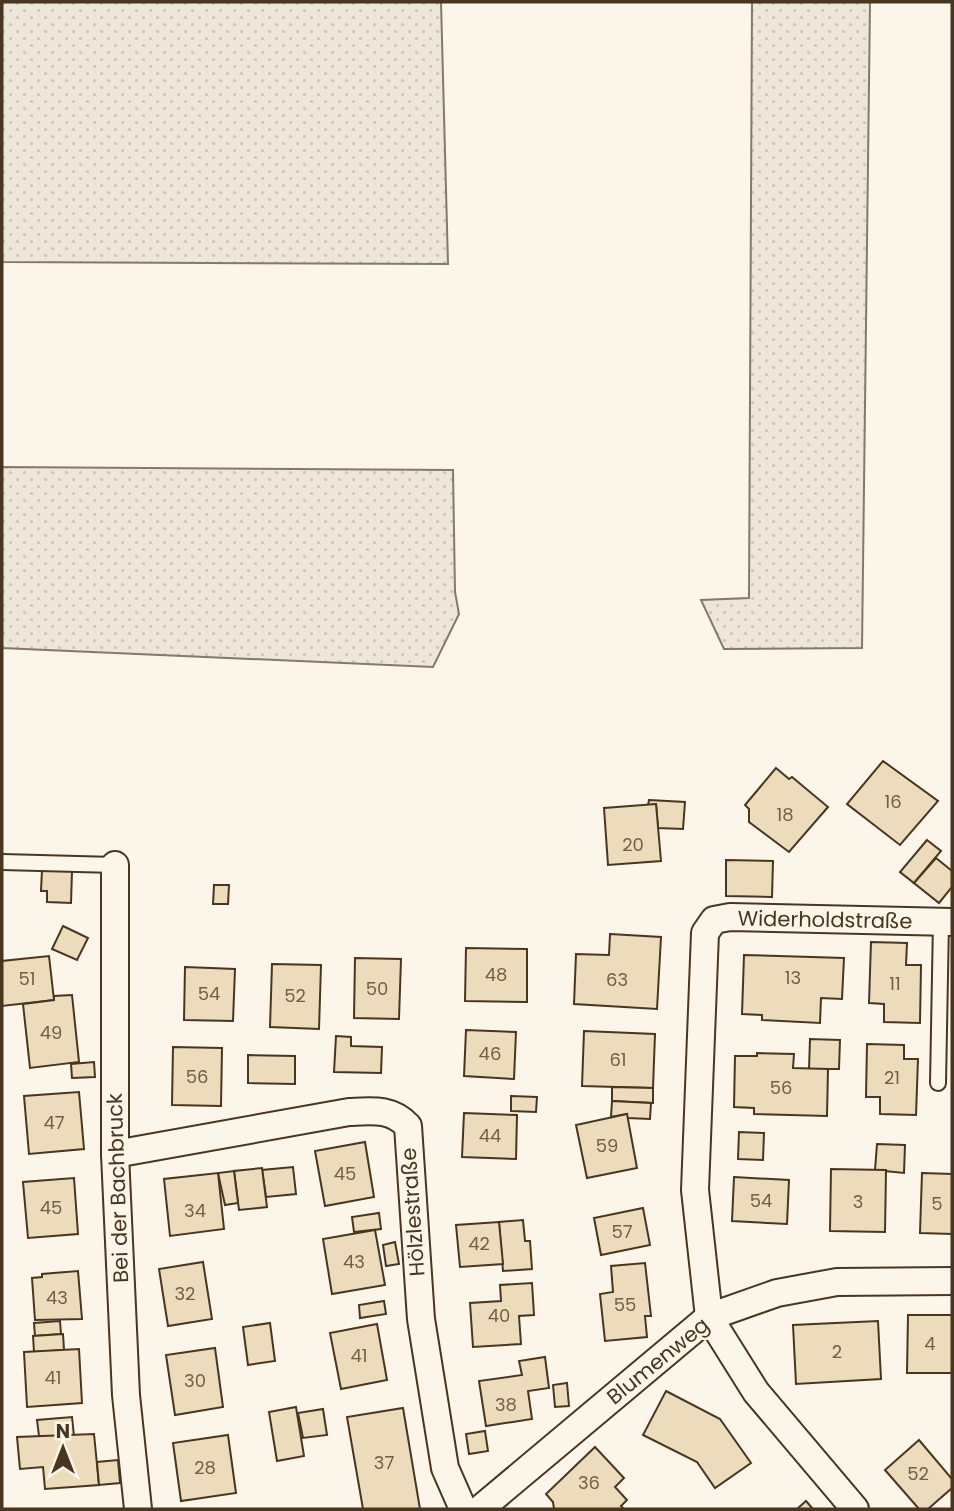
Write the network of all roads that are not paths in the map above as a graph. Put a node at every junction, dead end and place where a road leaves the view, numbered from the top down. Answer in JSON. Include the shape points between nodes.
{"nodes":[{"id":1,"x":2,"y":862,"type":"edge"},
{"id":2,"x":114,"y":865,"type":"joint"},
{"id":3,"x":946,"y":922,"type":"edge"},
{"id":4,"x":938,"y":1083,"type":"dead end"},
{"id":5,"x":115,"y":1154,"type":"junction"},
{"id":6,"x":952,"y":1281,"type":"edge"},
{"id":7,"x":709,"y":1317,"type":"junction"},
{"id":8,"x":138,"y":1509,"type":"edge"},
{"id":9,"x":463,"y":1509,"type":"edge"},
{"id":10,"x":480,"y":1509,"type":"edge"},
{"id":11,"x":855,"y":1509,"type":"edge"}],
"edges":[{"from":1,"to":2,"type":"lane"},
{"from":2,"to":5,"type":"street","name":"Bei der Bachbruck"},
{"from":3,"to":4,"type":"lane"},
{"from":3,"to":7,"type":"street","name":"Widerholdstraße","via":[[730,917],[715,920],[705,933],[695,1190]]},
{"from":5,"to":8,"type":"street","name":"Bei der Bachbruck","via":[[126,1395]]},
{"from":5,"to":9,"type":"street","name":"Hölzlestraße","via":[[349,1112],[396,1114],[408,1126],[421,1319],[445,1468]]},
{"from":6,"to":7,"type":"street","name":"Blumenweg","via":[[837,1282],[777,1293]]},
{"from":7,"to":10,"type":"street","name":"Blumenweg"},
{"from":7,"to":11,"type":"street","via":[[756,1392]]}]}
